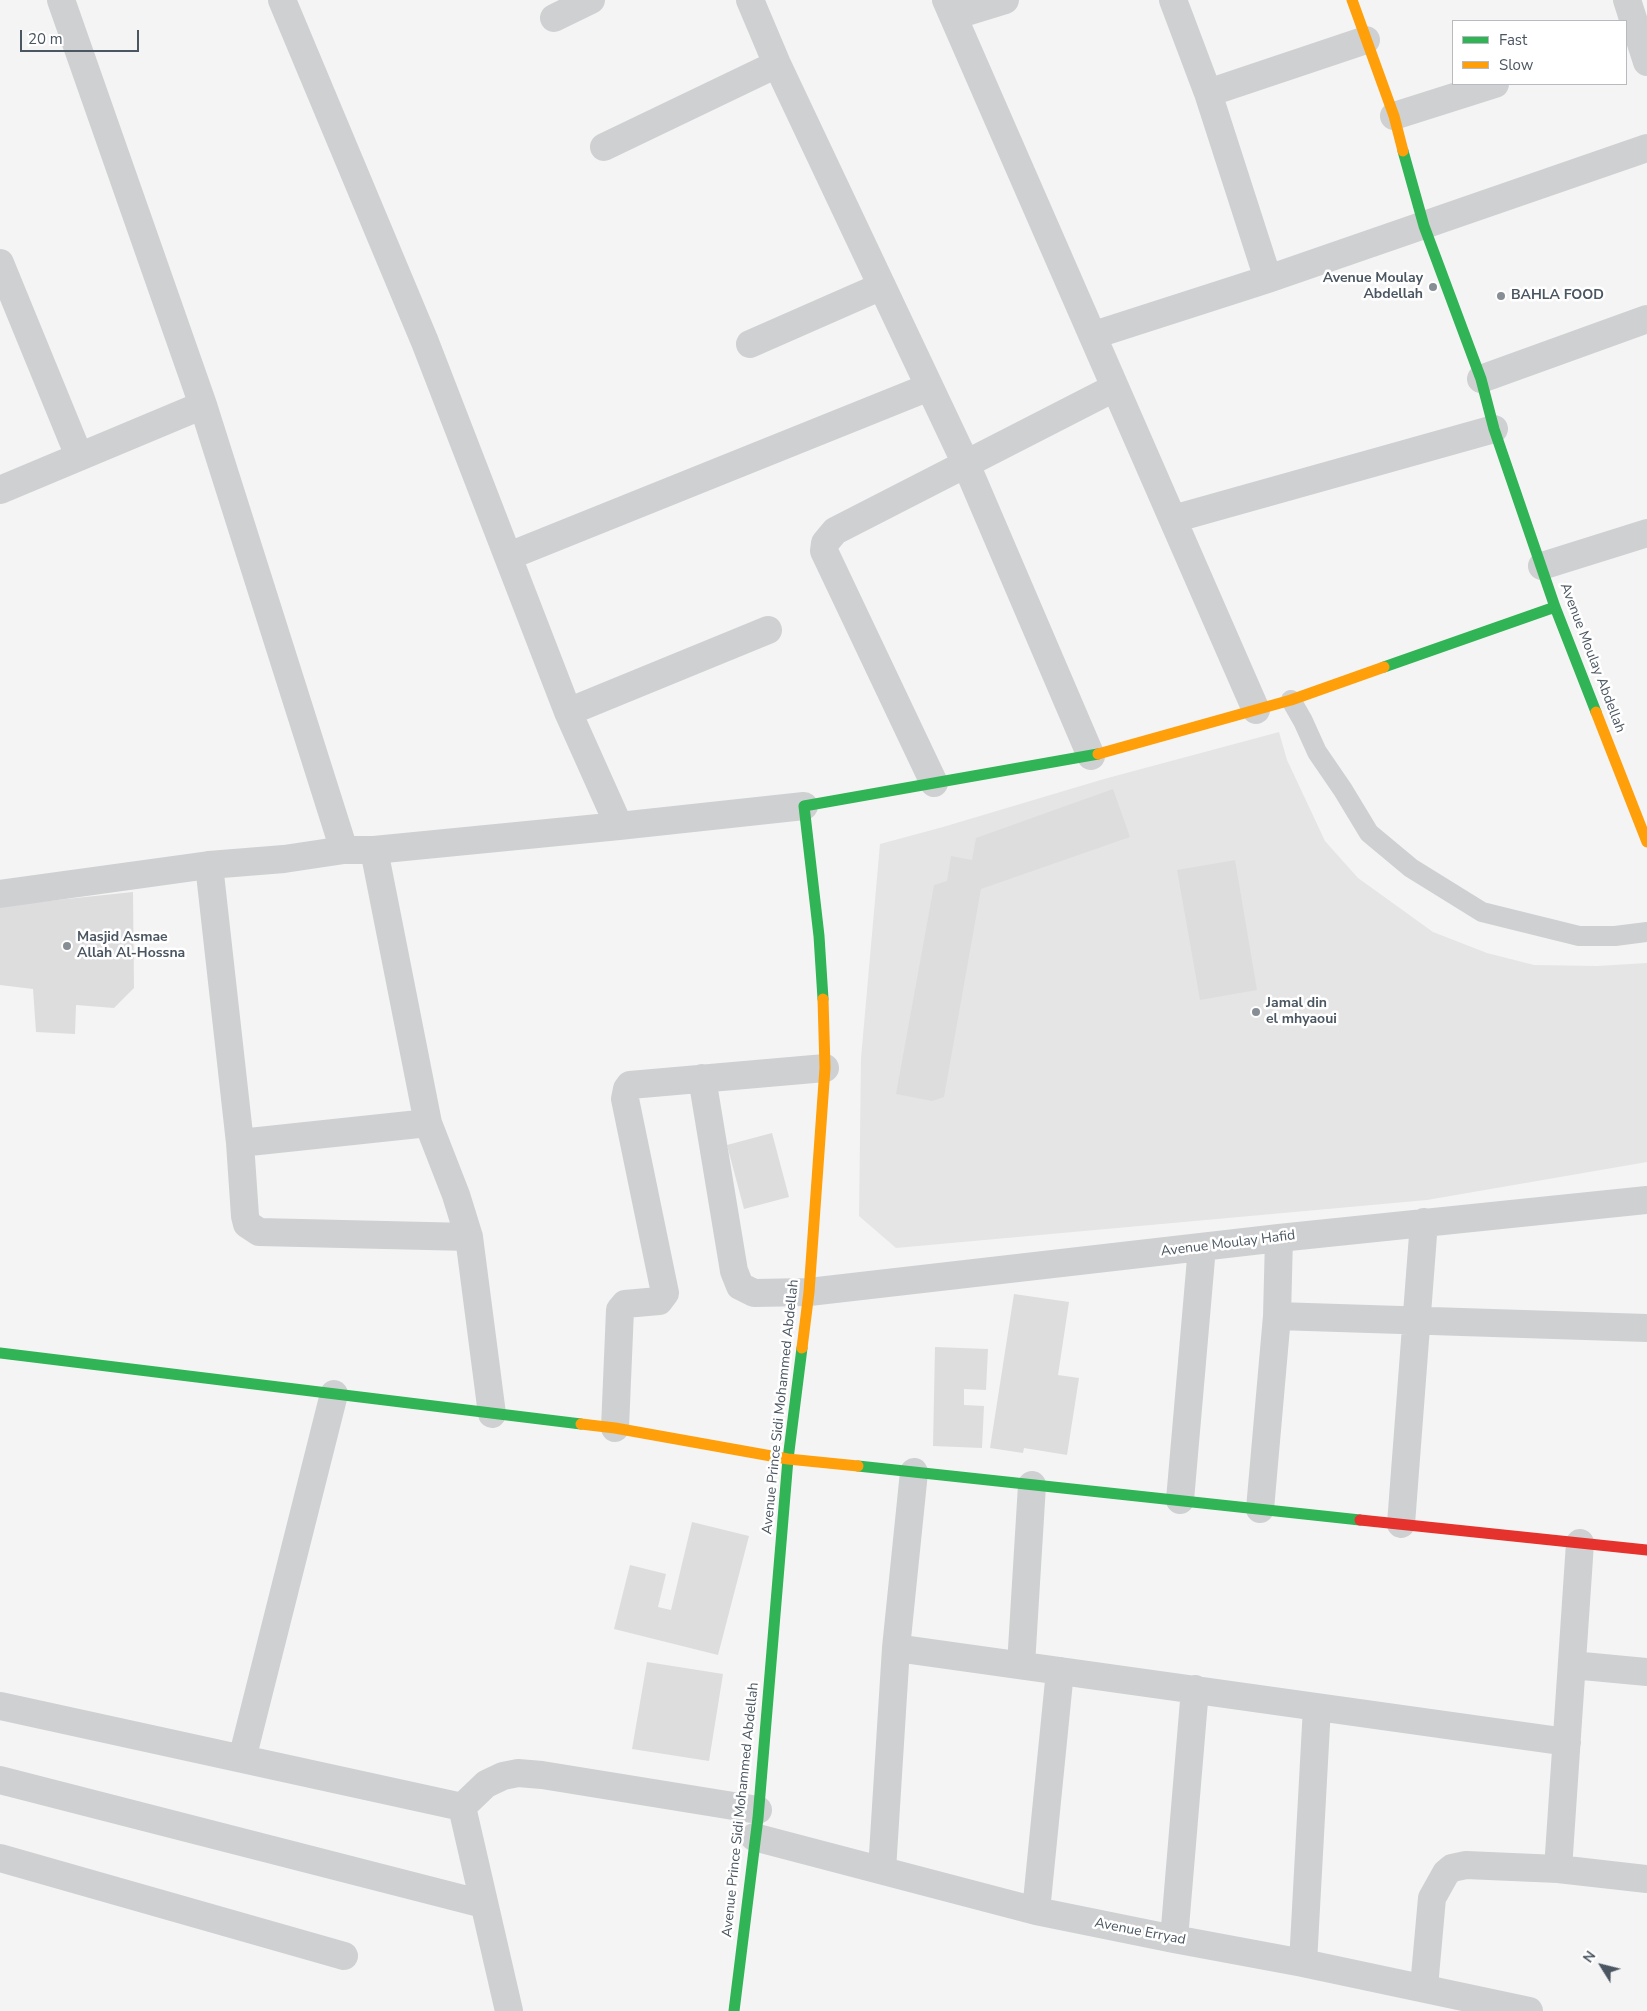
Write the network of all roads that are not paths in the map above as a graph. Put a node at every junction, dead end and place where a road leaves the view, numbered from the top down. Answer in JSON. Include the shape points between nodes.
{"nodes":[{"id":1,"x":61,"y":0,"type":"edge"},
{"id":2,"x":282,"y":0,"type":"edge"},
{"id":3,"x":591,"y":0,"type":"edge"},
{"id":4,"x":750,"y":0,"type":"edge"},
{"id":5,"x":1005,"y":0,"type":"edge"},
{"id":6,"x":1173,"y":0,"type":"edge"},
{"id":7,"x":1352,"y":0,"type":"edge"},
{"id":8,"x":1627,"y":0,"type":"edge"},
{"id":9,"x":950,"y":8,"type":"edge"},
{"id":10,"x":554,"y":18,"type":"dead end"},
{"id":11,"x":1366,"y":40,"type":"junction"},
{"id":12,"x":1640,"y":44,"type":"edge"},
{"id":13,"x":777,"y":64,"type":"junction"},
{"id":14,"x":1492,"y":85,"type":"edge"},
{"id":15,"x":1208,"y":93,"type":"junction"},
{"id":16,"x":1394,"y":116,"type":"junction"},
{"id":17,"x":604,"y":147,"type":"dead end"},
{"id":18,"x":1647,"y":148,"type":"edge"},
{"id":19,"x":1424,"y":226,"type":"junction"},
{"id":20,"x":0,"y":263,"type":"edge"},
{"id":21,"x":1268,"y":279,"type":"junction"},
{"id":22,"x":882,"y":286,"type":"junction"},
{"id":23,"x":1647,"y":319,"type":"edge"},
{"id":24,"x":1094,"y":335,"type":"junction"},
{"id":25,"x":750,"y":344,"type":"dead end"},
{"id":26,"x":1481,"y":378,"type":"junction"},
{"id":27,"x":929,"y":387,"type":"junction"},
{"id":28,"x":1114,"y":388,"type":"junction"},
{"id":29,"x":203,"y":405,"type":"junction"},
{"id":30,"x":1494,"y":429,"type":"junction"},
{"id":31,"x":79,"y":456,"type":"junction"},
{"id":32,"x":966,"y":464,"type":"junction"},
{"id":33,"x":0,"y":490,"type":"edge"},
{"id":34,"x":1173,"y":519,"type":"junction"},
{"id":35,"x":1647,"y":533,"type":"edge"},
{"id":36,"x":509,"y":556,"type":"junction"},
{"id":37,"x":1542,"y":566,"type":"junction"},
{"id":38,"x":1555,"y":607,"type":"junction"},
{"id":39,"x":768,"y":630,"type":"dead end"},
{"id":40,"x":1290,"y":700,"type":"junction"},
{"id":41,"x":1256,"y":710,"type":"junction"},
{"id":42,"x":568,"y":712,"type":"junction"},
{"id":43,"x":1091,"y":756,"type":"junction"},
{"id":44,"x":934,"y":783,"type":"junction"},
{"id":45,"x":804,"y":806,"type":"junction"},
{"id":46,"x":619,"y":826,"type":"junction"},
{"id":47,"x":1647,"y":842,"type":"edge"},
{"id":48,"x":344,"y":850,"type":"junction"},
{"id":49,"x":374,"y":850,"type":"junction"},
{"id":50,"x":209,"y":865,"type":"junction"},
{"id":51,"x":0,"y":894,"type":"edge"},
{"id":52,"x":1647,"y":932,"type":"edge"},
{"id":53,"x":825,"y":1068,"type":"junction"},
{"id":54,"x":702,"y":1078,"type":"junction"},
{"id":55,"x":428,"y":1123,"type":"junction"},
{"id":56,"x":240,"y":1143,"type":"junction"},
{"id":57,"x":1647,"y":1200,"type":"edge"},
{"id":58,"x":1424,"y":1222,"type":"junction"},
{"id":59,"x":469,"y":1237,"type":"junction"},
{"id":60,"x":1279,"y":1238,"type":"junction"},
{"id":61,"x":1202,"y":1248,"type":"junction"},
{"id":62,"x":809,"y":1292,"type":"junction"},
{"id":63,"x":1277,"y":1316,"type":"junction"},
{"id":64,"x":1417,"y":1321,"type":"junction"},
{"id":65,"x":1647,"y":1328,"type":"edge"},
{"id":66,"x":1,"y":1357,"type":"edge"},
{"id":67,"x":334,"y":1394,"type":"junction"},
{"id":68,"x":492,"y":1414,"type":"junction"},
{"id":69,"x":616,"y":1428,"type":"junction"},
{"id":70,"x":788,"y":1459,"type":"junction"},
{"id":71,"x":914,"y":1472,"type":"junction"},
{"id":72,"x":1032,"y":1485,"type":"junction"},
{"id":73,"x":1180,"y":1500,"type":"junction"},
{"id":74,"x":1260,"y":1509,"type":"junction"},
{"id":75,"x":1401,"y":1524,"type":"junction"},
{"id":76,"x":1580,"y":1543,"type":"junction"},
{"id":77,"x":1647,"y":1550,"type":"edge"},
{"id":78,"x":896,"y":1648,"type":"junction"},
{"id":79,"x":1572,"y":1664,"type":"junction"},
{"id":80,"x":1021,"y":1665,"type":"junction"},
{"id":81,"x":1060,"y":1670,"type":"junction"},
{"id":82,"x":1647,"y":1672,"type":"edge"},
{"id":83,"x":1195,"y":1690,"type":"junction"},
{"id":84,"x":0,"y":1706,"type":"edge"},
{"id":85,"x":1318,"y":1707,"type":"junction"},
{"id":86,"x":1567,"y":1742,"type":"junction"},
{"id":87,"x":242,"y":1759,"type":"junction"},
{"id":88,"x":0,"y":1780,"type":"edge"},
{"id":89,"x":462,"y":1807,"type":"junction"},
{"id":90,"x":758,"y":1810,"type":"junction"},
{"id":91,"x":754,"y":1837,"type":"junction"},
{"id":92,"x":0,"y":1858,"type":"edge"},
{"id":93,"x":1558,"y":1869,"type":"junction"},
{"id":94,"x":882,"y":1870,"type":"junction"},
{"id":95,"x":1647,"y":1879,"type":"edge"},
{"id":96,"x":483,"y":1904,"type":"junction"},
{"id":97,"x":1036,"y":1911,"type":"junction"},
{"id":98,"x":1174,"y":1939,"type":"junction"},
{"id":99,"x":344,"y":1956,"type":"dead end"},
{"id":100,"x":1303,"y":1962,"type":"junction"},
{"id":101,"x":1424,"y":1988,"type":"junction"},
{"id":102,"x":509,"y":2011,"type":"edge"},
{"id":103,"x":734,"y":2011,"type":"edge"},
{"id":104,"x":1529,"y":2011,"type":"edge"}],
"edges":[{"from":1,"to":29,"type":"street"},
{"from":2,"to":36,"type":"street","via":[[421,333]]},
{"from":3,"to":10,"type":"street"},
{"from":4,"to":13,"type":"street"},
{"from":5,"to":9,"type":"street"},
{"from":6,"to":15,"type":"street"},
{"from":7,"to":11,"type":"street","name":"Avenue Moulay Abdellah"},
{"from":8,"to":12,"type":"street"},
{"from":9,"to":24,"type":"street"},
{"from":11,"to":15,"type":"street"},
{"from":11,"to":16,"type":"street","name":"Avenue Moulay Abdellah"},
{"from":13,"to":17,"type":"street"},
{"from":13,"to":22,"type":"street"},
{"from":14,"to":16,"type":"street"},
{"from":15,"to":21,"type":"street"},
{"from":16,"to":19,"type":"street","name":"Avenue Moulay Abdellah"},
{"from":18,"to":19,"type":"street"},
{"from":19,"to":21,"type":"street"},
{"from":19,"to":26,"type":"street","name":"Avenue Moulay Abdellah"},
{"from":20,"to":31,"type":"street"},
{"from":21,"to":24,"type":"street"},
{"from":22,"to":25,"type":"street"},
{"from":22,"to":27,"type":"street"},
{"from":23,"to":26,"type":"street"},
{"from":24,"to":28,"type":"street"},
{"from":26,"to":30,"type":"street","name":"Avenue Moulay Abdellah"},
{"from":27,"to":32,"type":"street"},
{"from":27,"to":36,"type":"street"},
{"from":28,"to":32,"type":"street"},
{"from":28,"to":34,"type":"street"},
{"from":29,"to":31,"type":"street"},
{"from":29,"to":48,"type":"street"},
{"from":30,"to":34,"type":"street"},
{"from":30,"to":37,"type":"street","name":"Avenue Moulay Abdellah"},
{"from":31,"to":33,"type":"street"},
{"from":32,"to":43,"type":"street"},
{"from":32,"to":44,"type":"street","via":[[835,532],[824,543],[824,551]]},
{"from":34,"to":41,"type":"street"},
{"from":35,"to":37,"type":"street"},
{"from":36,"to":42,"type":"street"},
{"from":37,"to":38,"type":"street","name":"Avenue Moulay Abdellah"},
{"from":38,"to":40,"type":"street"},
{"from":38,"to":47,"type":"street","name":"Avenue Moulay Abdellah"},
{"from":39,"to":42,"type":"street"},
{"from":40,"to":41,"type":"street"},
{"from":40,"to":52,"type":"lane","via":[[1317,752],[1369,832],[1411,868],[1482,912],[1579,936]]},
{"from":41,"to":43,"type":"street"},
{"from":42,"to":46,"type":"street"},
{"from":43,"to":44,"type":"street"},
{"from":44,"to":45,"type":"street"},
{"from":45,"to":46,"type":"street"},
{"from":45,"to":53,"type":"street","name":"Avenue Prince Sidi Mohammed Abdellah","via":[[820,936]]},
{"from":46,"to":49,"type":"street"},
{"from":48,"to":49,"type":"street"},
{"from":48,"to":50,"type":"street"},
{"from":49,"to":55,"type":"street"},
{"from":50,"to":51,"type":"street"},
{"from":50,"to":56,"type":"street"},
{"from":53,"to":54,"type":"street"},
{"from":53,"to":62,"type":"street","name":"Avenue Prince Sidi Mohammed Abdellah"},
{"from":54,"to":62,"type":"street","name":"Avenue Moulay Hafid","via":[[737,1281],[754,1293]]},
{"from":54,"to":69,"type":"street","via":[[630,1085],[626,1094],[665,1293],[660,1301],[626,1304],[620,1310]]},
{"from":55,"to":56,"type":"street"},
{"from":55,"to":59,"type":"street"},
{"from":56,"to":59,"type":"street","via":[[245,1216],[250,1227],[259,1232]]},
{"from":57,"to":58,"type":"street","name":"Avenue Moulay Hafid"},
{"from":58,"to":60,"type":"street","name":"Avenue Moulay Hafid"},
{"from":58,"to":64,"type":"street"},
{"from":59,"to":68,"type":"street"},
{"from":60,"to":61,"type":"street","name":"Avenue Moulay Hafid"},
{"from":60,"to":63,"type":"street"},
{"from":61,"to":62,"type":"street","name":"Avenue Moulay Hafid"},
{"from":61,"to":73,"type":"street"},
{"from":62,"to":70,"type":"street","name":"Avenue Prince Sidi Mohammed Abdellah"},
{"from":63,"to":64,"type":"street"},
{"from":63,"to":74,"type":"street"},
{"from":64,"to":65,"type":"street"},
{"from":64,"to":75,"type":"street"},
{"from":66,"to":67,"type":"street"},
{"from":67,"to":68,"type":"street"},
{"from":67,"to":87,"type":"street"},
{"from":68,"to":69,"type":"street"},
{"from":69,"to":70,"type":"street"},
{"from":70,"to":71,"type":"street"},
{"from":70,"to":90,"type":"street","name":"Avenue Prince Sidi Mohammed Abdellah"},
{"from":71,"to":72,"type":"street"},
{"from":71,"to":78,"type":"street"},
{"from":72,"to":73,"type":"street"},
{"from":72,"to":80,"type":"street"},
{"from":73,"to":74,"type":"street"},
{"from":74,"to":75,"type":"street"},
{"from":75,"to":76,"type":"street"},
{"from":76,"to":77,"type":"street"},
{"from":76,"to":79,"type":"street"},
{"from":78,"to":80,"type":"street"},
{"from":78,"to":94,"type":"street"},
{"from":79,"to":82,"type":"street"},
{"from":79,"to":86,"type":"street"},
{"from":80,"to":81,"type":"street"},
{"from":81,"to":83,"type":"street"},
{"from":81,"to":97,"type":"street"},
{"from":83,"to":85,"type":"street"},
{"from":83,"to":98,"type":"street"},
{"from":84,"to":87,"type":"street"},
{"from":85,"to":86,"type":"street"},
{"from":85,"to":100,"type":"street"},
{"from":86,"to":93,"type":"street"},
{"from":87,"to":89,"type":"street"},
{"from":88,"to":96,"type":"street"},
{"from":89,"to":90,"type":"street","via":[[486,1784],[503,1776],[518,1774],[542,1775]]},
{"from":89,"to":96,"type":"street"},
{"from":90,"to":91,"type":"street","name":"Avenue Prince Sidi Mohammed Abdellah"},
{"from":91,"to":94,"type":"street","name":"Avenue Erryad"},
{"from":91,"to":103,"type":"street","name":"Avenue Prince Sidi Mohammed Abdellah"},
{"from":92,"to":99,"type":"street"},
{"from":93,"to":95,"type":"street"},
{"from":93,"to":101,"type":"street","via":[[1458,1865],[1446,1872],[1432,1898]]},
{"from":94,"to":97,"type":"street","name":"Avenue Erryad"},
{"from":96,"to":102,"type":"street"},
{"from":97,"to":98,"type":"street","name":"Avenue Erryad"},
{"from":98,"to":100,"type":"street","name":"Avenue Erryad"},
{"from":100,"to":101,"type":"street","name":"Avenue Erryad"},
{"from":101,"to":104,"type":"street","name":"Avenue Erryad"}]}
